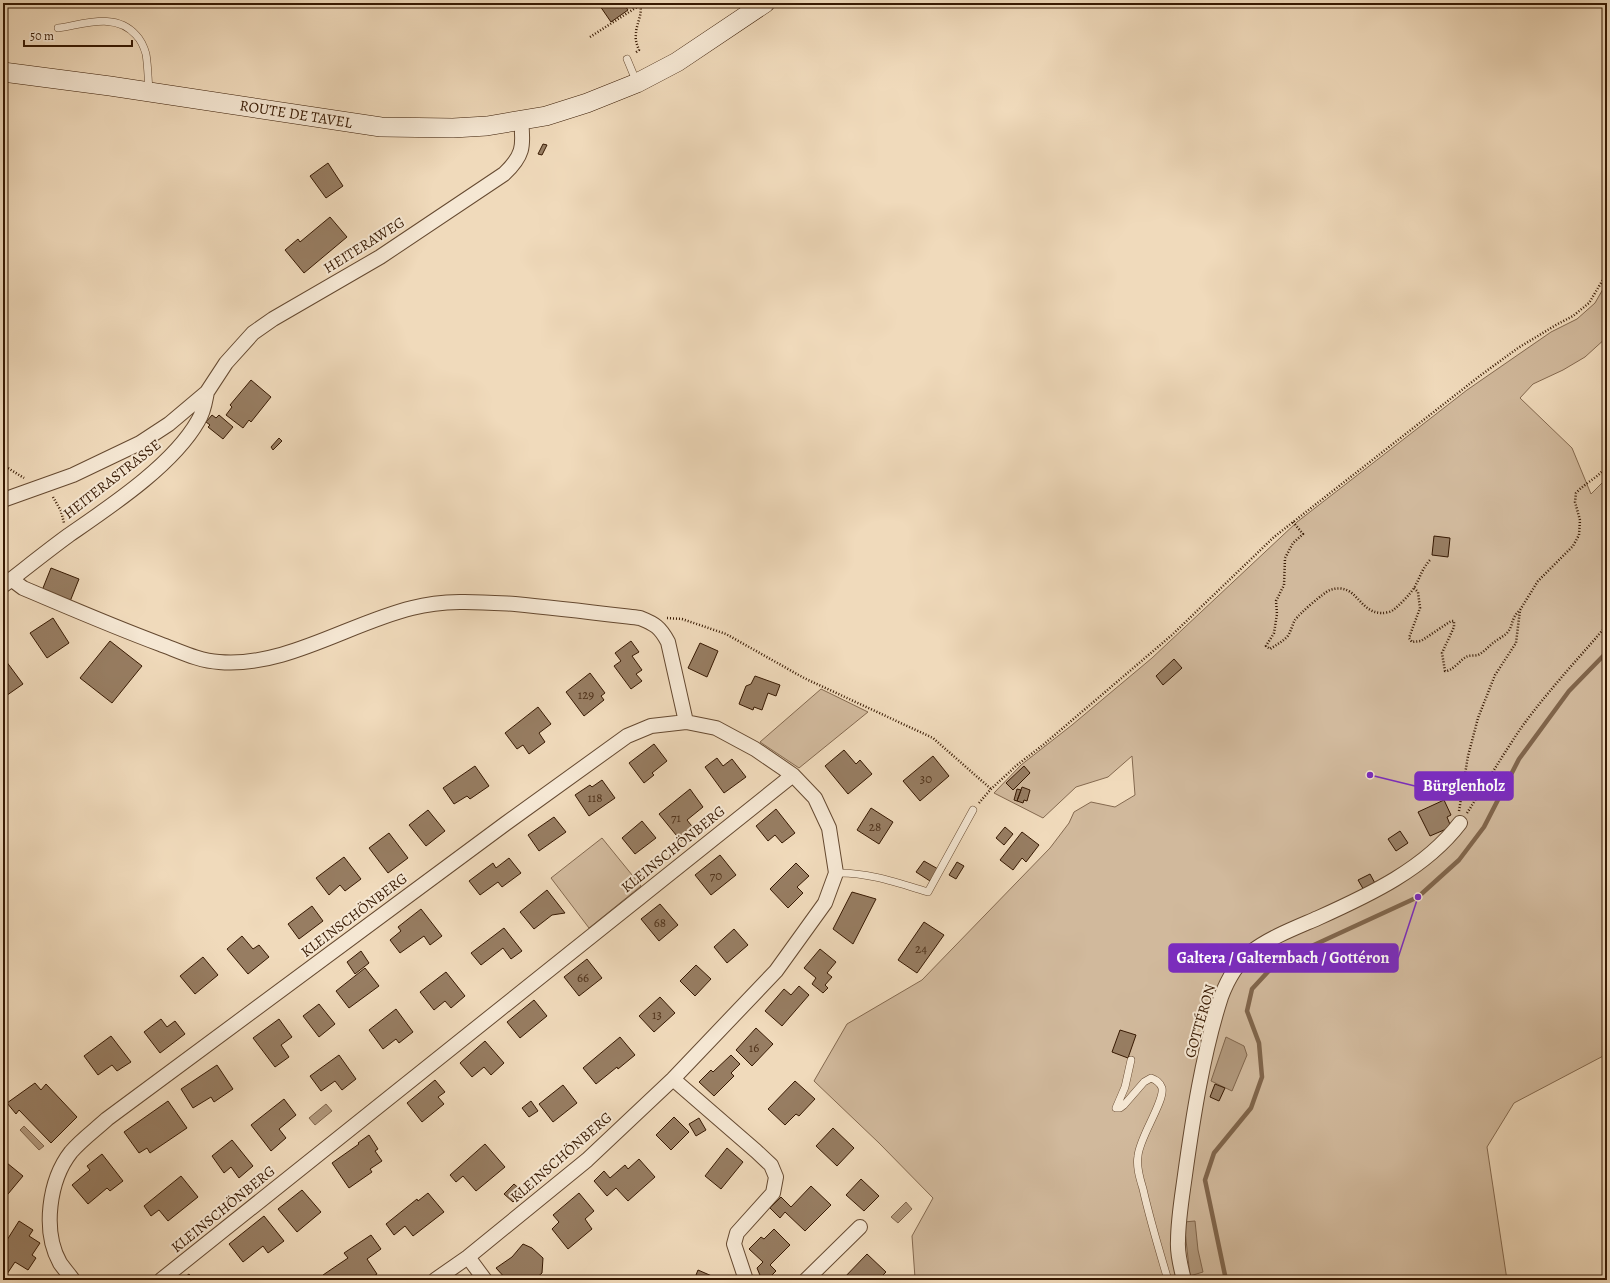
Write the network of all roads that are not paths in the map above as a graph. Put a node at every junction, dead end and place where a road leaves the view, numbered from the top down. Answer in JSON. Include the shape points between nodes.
{"nodes":[{"id":1,"x":765,"y":3,"type":"edge"},
{"id":2,"x":58,"y":28,"type":"dead end"},
{"id":3,"x":627,"y":59,"type":"road end"},
{"id":4,"x":3,"y":72,"type":"edge"},
{"id":5,"x":637,"y":82,"type":"junction"},
{"id":6,"x":149,"y":92,"type":"junction"},
{"id":7,"x":521,"y":121,"type":"junction"},
{"id":8,"x":207,"y":392,"type":"junction"},
{"id":9,"x":3,"y":500,"type":"edge"},
{"id":10,"x":7,"y":582,"type":"edge"},
{"id":11,"x":686,"y":722,"type":"junction"},
{"id":12,"x":793,"y":775,"type":"junction"},
{"id":13,"x":973,"y":810,"type":"road end"},
{"id":14,"x":1460,"y":823,"type":"road end"},
{"id":15,"x":836,"y":873,"type":"junction"},
{"id":16,"x":1131,"y":1060,"type":"dead end"},
{"id":17,"x":673,"y":1079,"type":"junction"},
{"id":18,"x":860,"y":1227,"type":"dead end"},
{"id":19,"x":468,"y":1257,"type":"junction"},
{"id":20,"x":73,"y":1280,"type":"edge"},
{"id":21,"x":161,"y":1280,"type":"edge"},
{"id":22,"x":435,"y":1280,"type":"edge"},
{"id":23,"x":485,"y":1280,"type":"edge"},
{"id":24,"x":746,"y":1280,"type":"edge"},
{"id":25,"x":806,"y":1280,"type":"edge"},
{"id":26,"x":1168,"y":1280,"type":"edge"},
{"id":27,"x":1184,"y":1280,"type":"edge"}],
"edges":[{"from":1,"to":5,"type":"main road","name":"ROUTE DE TAVEL","via":[[676,62]]},
{"from":2,"to":6,"type":"lane","via":[[107,20],[120,22],[132,30],[146,52]]},
{"from":3,"to":5,"type":"lane"},
{"from":4,"to":6,"type":"main road","name":"ROUTE DE TAVEL"},
{"from":5,"to":7,"type":"main road","name":"ROUTE DE TAVEL","via":[[587,103]]},
{"from":6,"to":7,"type":"main road","name":"ROUTE DE TAVEL","via":[[381,127],[453,128]]},
{"from":7,"to":8,"type":"street","name":"HEITERAWEG","via":[[523,137],[520,154],[504,174],[380,257],[273,319],[254,333],[226,363]]},
{"from":8,"to":9,"type":"street","name":"HEITERASTRASSE","via":[[169,424],[140,443],[107,460]]},
{"from":8,"to":10,"type":"street","name":"HEITERASTRASSE","via":[[199,420],[180,446],[138,484]]},
{"from":10,"to":11,"type":"street","via":[[137,636],[194,657],[217,662],[239,663],[267,659],[385,616],[414,607],[444,602],[540,606],[640,618],[654,624],[663,632],[668,642]]},
{"from":11,"to":12,"type":"street","name":"KLEINSCHÖNBERG","via":[[716,728],[756,749]]},
{"from":11,"to":20,"type":"street","name":"KLEINSCHÖNBERG","via":[[651,726],[627,736],[120,1109],[80,1142],[70,1153],[57,1176],[50,1200],[50,1232],[60,1262]]},
{"from":12,"to":15,"type":"street","name":"KLEINSCHÖNBERG","via":[[815,798],[829,828]]},
{"from":12,"to":21,"type":"street","name":"KLEINSCHÖNBERG"},
{"from":13,"to":15,"type":"lane","via":[[928,892],[852,872]]},
{"from":14,"to":27,"type":"street","name":"GOTTÉRON","via":[[1432,853],[1410,870],[1332,911],[1264,942],[1240,962],[1232,974],[1222,996],[1209,1044],[1190,1143],[1178,1242]]},
{"from":15,"to":17,"type":"street","name":"KLEINSCHÖNBERG","via":[[825,904],[776,971]]},
{"from":16,"to":26,"type":"lane","via":[[1125,1087],[1116,1108],[1124,1105],[1144,1082],[1151,1078],[1160,1084],[1162,1090],[1137,1157],[1138,1171]]},
{"from":17,"to":19,"type":"street","name":"KLEINSCHÖNBERG","via":[[587,1160]]},
{"from":17,"to":24,"type":"street","via":[[771,1165],[776,1177],[774,1193],[737,1233],[734,1244]]},
{"from":18,"to":25,"type":"street"},
{"from":19,"to":22,"type":"street","name":"KLEINSCHÖNBERG"},
{"from":19,"to":23,"type":"street"}]}
